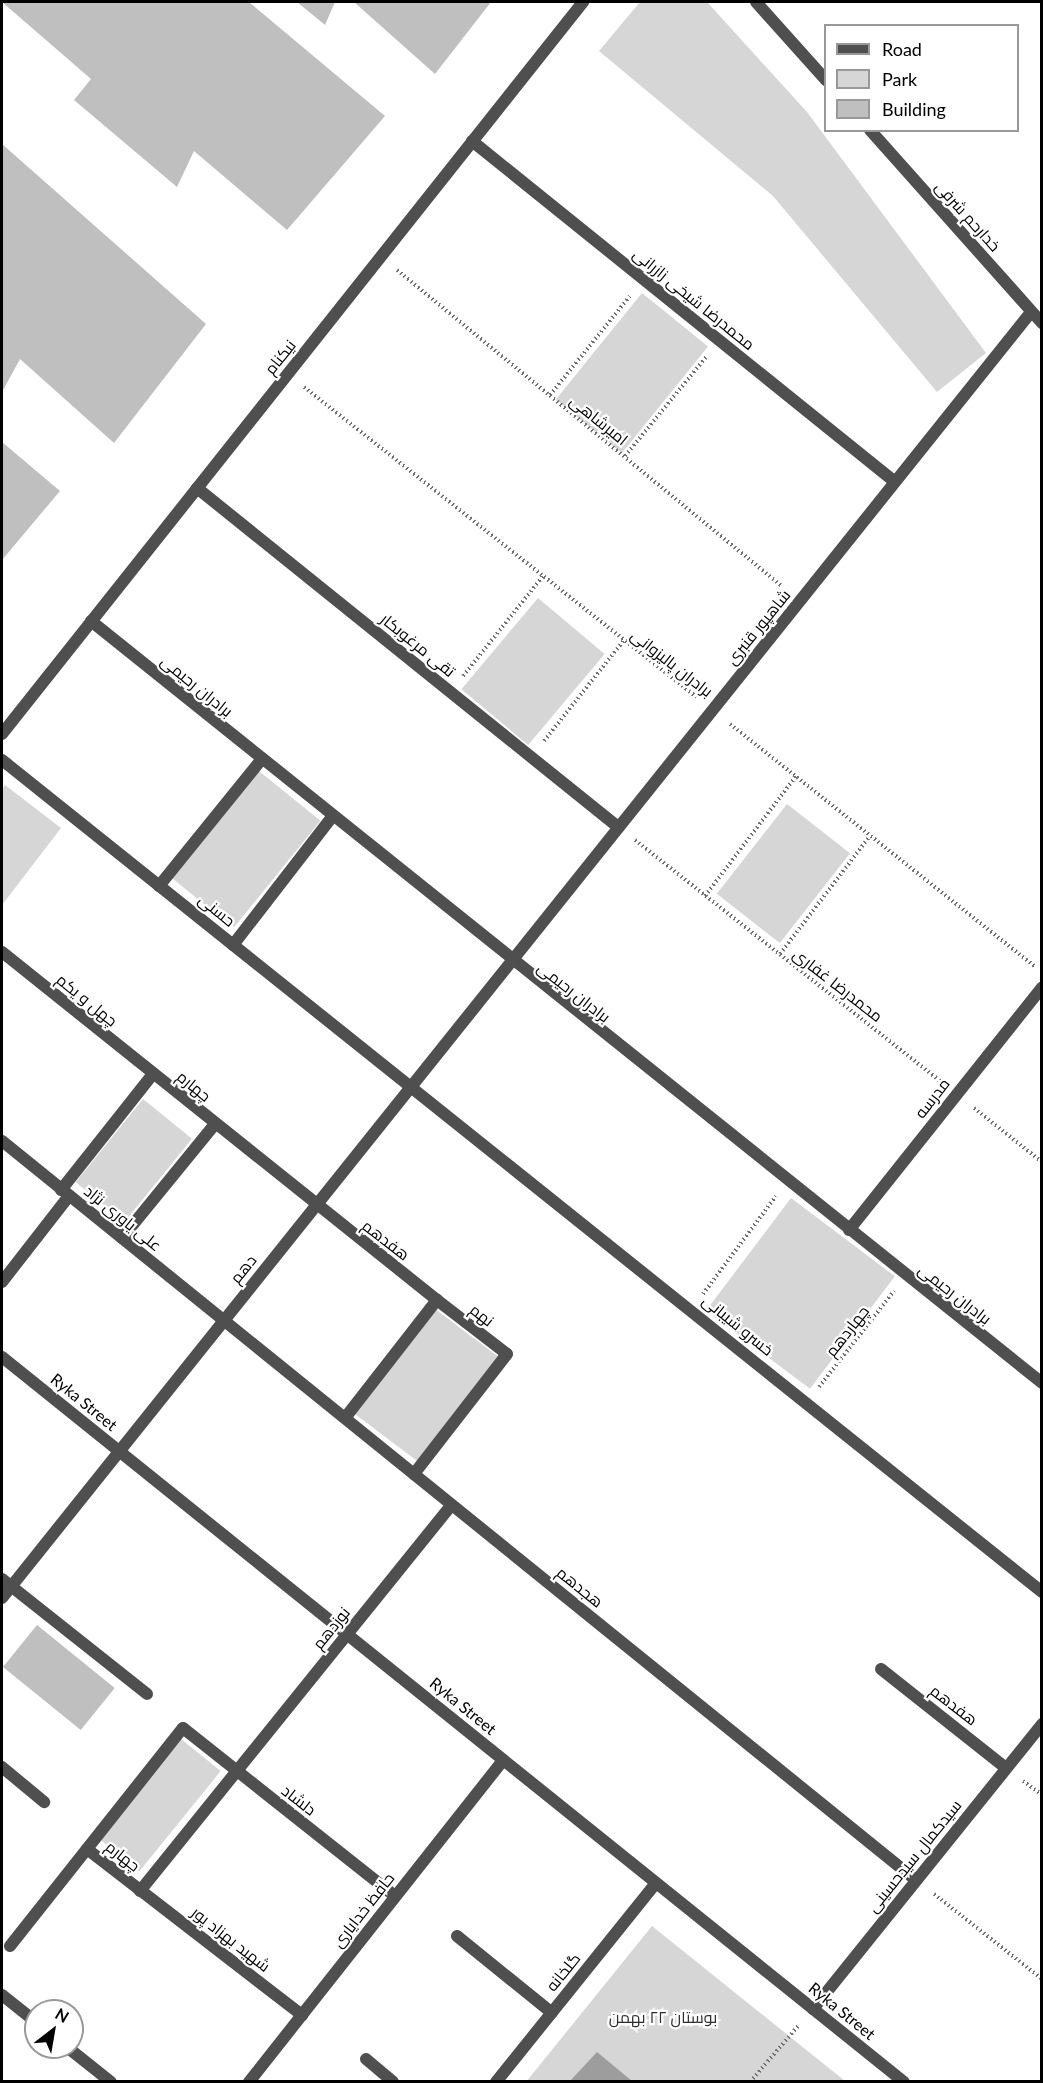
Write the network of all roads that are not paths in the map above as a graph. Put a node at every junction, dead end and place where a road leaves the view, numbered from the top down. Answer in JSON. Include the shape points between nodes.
{"nodes":[{"id":1,"x":583,"y":2,"type":"edge"},
{"id":2,"x":756,"y":2,"type":"edge"},
{"id":3,"x":824,"y":79,"type":"edge"},
{"id":4,"x":872,"y":132,"type":"edge"},
{"id":5,"x":472,"y":141,"type":"junction"},
{"id":6,"x":1032,"y":312,"type":"junction"},
{"id":7,"x":1041,"y":323,"type":"edge"},
{"id":8,"x":896,"y":482,"type":"junction"},
{"id":9,"x":197,"y":488,"type":"junction"},
{"id":10,"x":91,"y":621,"type":"junction"},
{"id":11,"x":2,"y":734,"type":"edge"},
{"id":12,"x":262,"y":759,"type":"junction"},
{"id":13,"x":2,"y":760,"type":"edge"},
{"id":14,"x":332,"y":817,"type":"junction"},
{"id":15,"x":618,"y":827,"type":"junction"},
{"id":16,"x":159,"y":885,"type":"junction"},
{"id":17,"x":233,"y":945,"type":"junction"},
{"id":18,"x":2,"y":952,"type":"edge"},
{"id":19,"x":511,"y":962,"type":"junction"},
{"id":20,"x":1041,"y":987,"type":"edge"},
{"id":21,"x":153,"y":1074,"type":"junction"},
{"id":22,"x":411,"y":1086,"type":"junction"},
{"id":23,"x":215,"y":1124,"type":"junction"},
{"id":24,"x":2,"y":1141,"type":"edge"},
{"id":25,"x":65,"y":1193,"type":"junction"},
{"id":26,"x":316,"y":1205,"type":"junction"},
{"id":27,"x":849,"y":1230,"type":"junction"},
{"id":28,"x":122,"y":1238,"type":"junction"},
{"id":29,"x":2,"y":1282,"type":"edge"},
{"id":30,"x":437,"y":1300,"type":"junction"},
{"id":31,"x":224,"y":1320,"type":"junction"},
{"id":32,"x":2,"y":1357,"type":"edge"},
{"id":33,"x":1041,"y":1383,"type":"edge"},
{"id":34,"x":345,"y":1418,"type":"junction"},
{"id":35,"x":119,"y":1451,"type":"junction"},
{"id":36,"x":414,"y":1474,"type":"junction"},
{"id":37,"x":452,"y":1504,"type":"junction"},
{"id":38,"x":6,"y":1582,"type":"edge"},
{"id":39,"x":1041,"y":1592,"type":"edge"},
{"id":40,"x":2,"y":1598,"type":"edge"},
{"id":41,"x":347,"y":1634,"type":"junction"},
{"id":42,"x":880,"y":1669,"type":"dead end"},
{"id":43,"x":147,"y":1694,"type":"dead end"},
{"id":44,"x":1041,"y":1724,"type":"edge"},
{"id":45,"x":183,"y":1728,"type":"joint"},
{"id":46,"x":503,"y":1760,"type":"junction"},
{"id":47,"x":2,"y":1767,"type":"edge"},
{"id":48,"x":1006,"y":1768,"type":"junction"},
{"id":49,"x":237,"y":1771,"type":"junction"},
{"id":50,"x":44,"y":1802,"type":"dead end"},
{"id":51,"x":87,"y":1849,"type":"junction"},
{"id":52,"x":916,"y":1880,"type":"junction"},
{"id":53,"x":656,"y":1883,"type":"junction"},
{"id":54,"x":140,"y":1891,"type":"junction"},
{"id":55,"x":395,"y":1896,"type":"junction"},
{"id":56,"x":457,"y":1936,"type":"dead end"},
{"id":57,"x":10,"y":1946,"type":"dead end"},
{"id":58,"x":2,"y":1995,"type":"edge"},
{"id":59,"x":813,"y":2009,"type":"junction"},
{"id":60,"x":24,"y":2012,"type":"edge"},
{"id":61,"x":552,"y":2013,"type":"junction"},
{"id":62,"x":302,"y":2015,"type":"junction"},
{"id":63,"x":82,"y":2059,"type":"edge"},
{"id":64,"x":366,"y":2059,"type":"dead end"},
{"id":65,"x":111,"y":2082,"type":"edge"},
{"id":66,"x":249,"y":2082,"type":"edge"},
{"id":67,"x":393,"y":2082,"type":"edge"},
{"id":68,"x":496,"y":2082,"type":"edge"},
{"id":69,"x":904,"y":2082,"type":"edge"}],
"edges":[{"from":1,"to":5,"type":"street","name":"نیکنام"},
{"from":2,"to":3,"type":"street"},
{"from":4,"to":6,"type":"street","name":"خدارحم شرفی"},
{"from":5,"to":8,"type":"street","name":"محمدرضا شیخی زازرانی"},
{"from":5,"to":9,"type":"street","name":"نیکنام"},
{"from":6,"to":7,"type":"street","name":"خدارحم شرفی"},
{"from":6,"to":8,"type":"street","name":"شاهپور قنبری"},
{"from":8,"to":15,"type":"street","name":"شاهپور قنبری"},
{"from":9,"to":10,"type":"street","name":"نیکنام"},
{"from":9,"to":15,"type":"street","name":"تقی مرغوبکار"},
{"from":10,"to":11,"type":"street","name":"نیکنام"},
{"from":10,"to":12,"type":"street","name":"برادران رحیمی"},
{"from":12,"to":14,"type":"street","name":"برادران رحیمی"},
{"from":12,"to":16,"type":"street"},
{"from":13,"to":16,"type":"street","name":"حسنی"},
{"from":14,"to":17,"type":"street"},
{"from":14,"to":19,"type":"street","name":"برادران رحیمی"},
{"from":15,"to":19,"type":"street","name":"شاهپور قنبری"},
{"from":16,"to":17,"type":"street","name":"حسنی"},
{"from":17,"to":22,"type":"street","name":"حسنی"},
{"from":18,"to":21,"type":"street","name":"چهل و یکم"},
{"from":19,"to":22,"type":"street","name":"دهم"},
{"from":19,"to":27,"type":"street","name":"برادران رحیمی"},
{"from":20,"to":27,"type":"street","name":"مدرسه"},
{"from":21,"to":23,"type":"street","name":"چهارم"},
{"from":21,"to":25,"type":"street","name":"چهارم"},
{"from":22,"to":26,"type":"street","name":"دهم"},
{"from":22,"to":39,"type":"street","name":"خسرو شیبانی"},
{"from":23,"to":26,"type":"street"},
{"from":23,"to":28,"type":"street","name":"چهارم"},
{"from":24,"to":25,"type":"street","name":"علی یاوری نژاد"},
{"from":25,"to":28,"type":"street","name":"علی یاوری نژاد"},
{"from":25,"to":29,"type":"street","name":"چهارم"},
{"from":26,"to":30,"type":"street","name":"هفدهم"},
{"from":26,"to":31,"type":"street","name":"دهم"},
{"from":27,"to":33,"type":"street","name":"برادران رحیمی"},
{"from":28,"to":31,"type":"street","name":"علی یاوری نژاد"},
{"from":30,"to":34,"type":"street"},
{"from":30,"to":36,"type":"street","name":"نهم","via":[[507,1354]]},
{"from":31,"to":34,"type":"street","name":"هجدهم"},
{"from":31,"to":35,"type":"street","name":"دهم"},
{"from":32,"to":35,"type":"street","name":"Ryka Street"},
{"from":34,"to":36,"type":"street","name":"هجدهم"},
{"from":35,"to":38,"type":"street","name":"دهم"},
{"from":35,"to":41,"type":"street","name":"Ryka Street"},
{"from":36,"to":37,"type":"street","name":"هجدهم"},
{"from":37,"to":41,"type":"street","name":"نوزدهم"},
{"from":37,"to":52,"type":"street","name":"هجدهم"},
{"from":38,"to":40,"type":"street","name":"دهم"},
{"from":38,"to":43,"type":"street"},
{"from":41,"to":46,"type":"street","name":"Ryka Street"},
{"from":41,"to":49,"type":"street","name":"نوزدهم"},
{"from":42,"to":48,"type":"street","name":"هفدهم"},
{"from":44,"to":48,"type":"street","name":"سیدکمال سیدحسینی"},
{"from":45,"to":49,"type":"street","name":"دلشاد"},
{"from":45,"to":51,"type":"street","name":"چهارم"},
{"from":46,"to":53,"type":"street","name":"Ryka Street"},
{"from":46,"to":55,"type":"street","name":"حافظ خدایاری"},
{"from":47,"to":50,"type":"street"},
{"from":48,"to":52,"type":"street","name":"سیدکمال سیدحسینی"},
{"from":49,"to":54,"type":"street","name":"چهارم"},
{"from":49,"to":55,"type":"street","name":"دلشاد"},
{"from":51,"to":54,"type":"street","name":"چهارم"},
{"from":51,"to":57,"type":"street"},
{"from":52,"to":59,"type":"street","name":"سیدکمال سیدحسینی"},
{"from":53,"to":59,"type":"street","name":"Ryka Street"},
{"from":53,"to":61,"type":"street","name":"گلخانه"},
{"from":54,"to":62,"type":"street","name":"شهید بهزاد پور"},
{"from":55,"to":62,"type":"street","name":"حافظ خدایاری"},
{"from":56,"to":61,"type":"street"},
{"from":58,"to":60,"type":"street"},
{"from":59,"to":69,"type":"street","name":"Ryka Street"},
{"from":61,"to":68,"type":"street","name":"گلخانه"},
{"from":62,"to":66,"type":"street","name":"حافظ خدایاری"},
{"from":63,"to":65,"type":"street"},
{"from":64,"to":67,"type":"street"}]}
